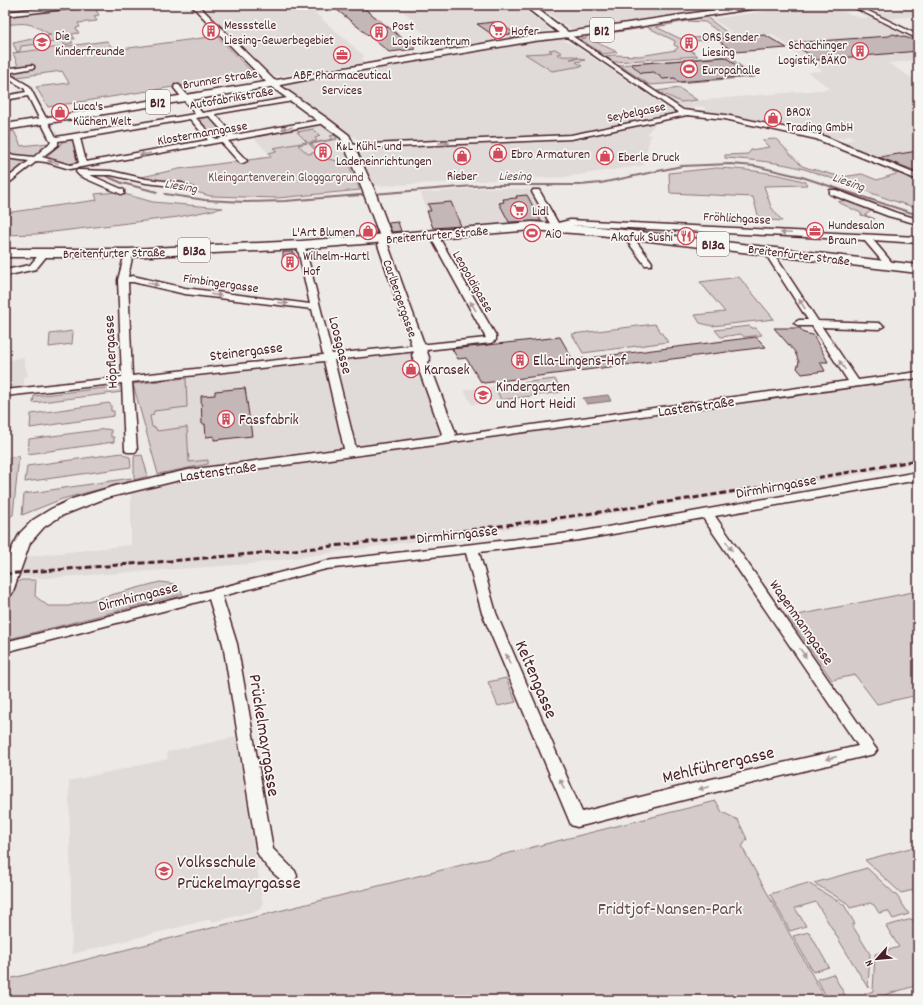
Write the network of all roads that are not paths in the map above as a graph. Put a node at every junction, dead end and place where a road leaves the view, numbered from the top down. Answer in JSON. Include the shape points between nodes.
{"nodes":[{"id":1,"x":82,"y":5,"type":"edge"},
{"id":2,"x":194,"y":5,"type":"edge"},
{"id":3,"x":527,"y":5,"type":"edge"},
{"id":4,"x":749,"y":5,"type":"edge"},
{"id":5,"x":763,"y":5,"type":"edge"},
{"id":6,"x":852,"y":5,"type":"edge"},
{"id":7,"x":47,"y":7,"type":"edge"},
{"id":8,"x":5,"y":14,"type":"edge"},
{"id":9,"x":565,"y":33,"type":"junction"},
{"id":10,"x":918,"y":37,"type":"edge"},
{"id":11,"x":32,"y":68,"type":"dead end"},
{"id":12,"x":5,"y":72,"type":"edge"},
{"id":13,"x":272,"y":84,"type":"junction"},
{"id":14,"x":177,"y":86,"type":"dead end"},
{"id":15,"x":31,"y":92,"type":"junction"},
{"id":16,"x":5,"y":98,"type":"edge"},
{"id":17,"x":184,"y":98,"type":"junction"},
{"id":18,"x":293,"y":99,"type":"junction"},
{"id":19,"x":210,"y":113,"type":"junction"},
{"id":20,"x":687,"y":113,"type":"junction"},
{"id":21,"x":200,"y":115,"type":"junction"},
{"id":22,"x":191,"y":116,"type":"junction"},
{"id":23,"x":45,"y":121,"type":"junction"},
{"id":24,"x":326,"y":122,"type":"junction"},
{"id":25,"x":5,"y":127,"type":"edge"},
{"id":26,"x":76,"y":136,"type":"junction"},
{"id":27,"x":233,"y":138,"type":"junction"},
{"id":28,"x":54,"y":140,"type":"junction"},
{"id":29,"x":223,"y":140,"type":"junction"},
{"id":30,"x":214,"y":142,"type":"junction"},
{"id":31,"x":349,"y":147,"type":"junction"},
{"id":32,"x":5,"y":156,"type":"edge"},
{"id":33,"x":37,"y":158,"type":"junction"},
{"id":34,"x":243,"y":161,"type":"dead end"},
{"id":35,"x":82,"y":169,"type":"junction"},
{"id":36,"x":918,"y":178,"type":"edge"},
{"id":37,"x":5,"y":184,"type":"edge"},
{"id":38,"x":188,"y":189,"type":"dead end"},
{"id":39,"x":121,"y":192,"type":"dead end"},
{"id":40,"x":536,"y":192,"type":"dead end"},
{"id":41,"x":833,"y":192,"type":"dead end"},
{"id":42,"x":918,"y":222,"type":"edge"},
{"id":43,"x":556,"y":227,"type":"junction"},
{"id":44,"x":434,"y":234,"type":"junction"},
{"id":45,"x":626,"y":234,"type":"junction"},
{"id":46,"x":866,"y":237,"type":"junction"},
{"id":47,"x":384,"y":239,"type":"junction"},
{"id":48,"x":918,"y":240,"type":"edge"},
{"id":49,"x":301,"y":245,"type":"junction"},
{"id":50,"x":767,"y":250,"type":"junction"},
{"id":51,"x":5,"y":253,"type":"edge"},
{"id":52,"x":45,"y":253,"type":"junction"},
{"id":53,"x":129,"y":253,"type":"junction"},
{"id":54,"x":648,"y":263,"type":"dead end"},
{"id":55,"x":890,"y":265,"type":"junction"},
{"id":56,"x":918,"y":269,"type":"edge"},
{"id":57,"x":5,"y":273,"type":"edge"},
{"id":58,"x":123,"y":280,"type":"junction"},
{"id":59,"x":316,"y":308,"type":"junction"},
{"id":60,"x":799,"y":323,"type":"dead end"},
{"id":61,"x":814,"y":324,"type":"junction"},
{"id":62,"x":879,"y":326,"type":"dead end"},
{"id":63,"x":491,"y":340,"type":"joint"},
{"id":64,"x":419,"y":350,"type":"junction"},
{"id":65,"x":328,"y":357,"type":"junction"},
{"id":66,"x":918,"y":376,"type":"edge"},
{"id":67,"x":126,"y":380,"type":"junction"},
{"id":68,"x":854,"y":384,"type":"junction"},
{"id":69,"x":5,"y":393,"type":"edge"},
{"id":70,"x":445,"y":440,"type":"junction"},
{"id":71,"x":131,"y":450,"type":"dead end"},
{"id":72,"x":350,"y":453,"type":"junction"},
{"id":73,"x":918,"y":476,"type":"edge"},
{"id":74,"x":707,"y":514,"type":"junction"},
{"id":75,"x":472,"y":550,"type":"junction"},
{"id":76,"x":8,"y":585,"type":"edge"},
{"id":77,"x":214,"y":593,"type":"junction"},
{"id":78,"x":5,"y":647,"type":"edge"},
{"id":79,"x":869,"y":750,"type":"joint"},
{"id":80,"x":577,"y":820,"type":"joint"},
{"id":81,"x":289,"y":876,"type":"dead end"}],
"edges":[{"from":1,"to":7,"type":"street"},
{"from":2,"to":13,"type":"street","name":"Carlbergergasse"},
{"from":3,"to":9,"type":"main road"},
{"from":4,"to":9,"type":"main road","name":"Brunner Straße","number":"B12"},
{"from":5,"to":9,"type":"main road","name":"Brunner Straße","number":"B12"},
{"from":6,"to":10,"type":"street"},
{"from":7,"to":8,"type":"street"},
{"from":9,"to":13,"type":"main road","name":"Brunner Straße","number":"B12"},
{"from":9,"to":20,"type":"street"},
{"from":11,"to":12,"type":"street"},
{"from":12,"to":15,"type":"street"},
{"from":13,"to":17,"type":"main road","name":"Brunner Straße","number":"B12"},
{"from":13,"to":18,"type":"main road","name":"Carlbergergasse"},
{"from":14,"to":17,"type":"street"},
{"from":15,"to":16,"type":"street"},
{"from":15,"to":23,"type":"street"},
{"from":17,"to":21,"type":"street"},
{"from":17,"to":23,"type":"main road","name":"Brunner Straße","number":"B12"},
{"from":18,"to":19,"type":"street","name":"Autofabrikstraße"},
{"from":18,"to":24,"type":"main road","name":"Carlbergergasse"},
{"from":19,"to":21,"type":"street","name":"Autofabrikstraße"},
{"from":19,"to":27,"type":"street"},
{"from":31,"to":20,"type":"street","name":"Seybelgasse","one_way":true,"via":[[571,137]]},
{"from":20,"to":36,"type":"street","name":"Seybelgasse","via":[[725,117],[818,137]]},
{"from":21,"to":22,"type":"street","name":"Autofabrikstraße"},
{"from":22,"to":26,"type":"street","name":"Autofabrikstraße"},
{"from":22,"to":30,"type":"street"},
{"from":23,"to":25,"type":"main road","name":"Brunner Straße","number":"B12"},
{"from":23,"to":28,"type":"street"},
{"from":24,"to":27,"type":"street","name":"Klostermanngasse","one_way":true},
{"from":24,"to":31,"type":"main road","name":"Carlbergergasse","via":[[344,137]]},
{"from":26,"to":28,"type":"street","name":"Autofabrikstraße"},
{"from":26,"to":35,"type":"street"},
{"from":27,"to":29,"type":"street","name":"Klostermanngasse"},
{"from":28,"to":33,"type":"street","via":[[55,143]]},
{"from":29,"to":30,"type":"street","name":"Klostermanngasse"},
{"from":29,"to":34,"type":"street"},
{"from":30,"to":35,"type":"street","name":"Klostermanngasse","one_way":true},
{"from":31,"to":47,"type":"main road","name":"Carlbergergasse","via":[[385,234]]},
{"from":32,"to":33,"type":"street"},
{"from":35,"to":33,"type":"street","one_way":true},
{"from":33,"to":37,"type":"street"},
{"from":35,"to":38,"type":"street"},
{"from":35,"to":39,"type":"street"},
{"from":40,"to":43,"type":"street"},
{"from":41,"to":42,"type":"street"},
{"from":43,"to":44,"type":"main road","name":"Breitenfurter Straße","number":"B13a"},
{"from":43,"to":45,"type":"main road","name":"Breitenfurter Straße","number":"B13a"},
{"from":46,"to":43,"type":"street","name":"Fröhlichgasse","one_way":true,"via":[[570,222]]},
{"from":44,"to":47,"type":"main road","name":"Breitenfurter Straße","number":"B13a"},
{"from":63,"to":44,"type":"street","name":"Leopoldigasse","one_way":true},
{"from":45,"to":50,"type":"main road","name":"Breitenfurter Straße","number":"B13a"},
{"from":45,"to":54,"type":"street"},
{"from":46,"to":48,"type":"street","name":"Fröhlichgasse"},
{"from":46,"to":55,"type":"street"},
{"from":47,"to":49,"type":"main road","name":"Breitenfurter Straße","number":"B13a"},
{"from":47,"to":64,"type":"street","name":"Carlbergergasse","via":[[382,243]]},
{"from":49,"to":53,"type":"main road","name":"Breitenfurter Straße","number":"B13a"},
{"from":49,"to":59,"type":"street","name":"Loosgasse"},
{"from":50,"to":55,"type":"main road","name":"Breitenfurter Straße","number":"B13a"},
{"from":61,"to":50,"type":"street","one_way":true},
{"from":51,"to":52,"type":"main road","name":"Breitenfurter Straße","number":"B13a"},
{"from":52,"to":53,"type":"main road","name":"Breitenfurter Straße","number":"B13a"},
{"from":52,"to":57,"type":"street","via":[[33,267]]},
{"from":53,"to":58,"type":"street","name":"Höpflergasse"},
{"from":55,"to":56,"type":"main road","name":"Breitenfurter Straße","number":"B13a"},
{"from":58,"to":59,"type":"street","name":"Fimbingergasse","one_way":true,"via":[[133,279],[185,291]]},
{"from":58,"to":67,"type":"street","name":"Höpflergasse"},
{"from":59,"to":65,"type":"street","name":"Loosgasse"},
{"from":60,"to":61,"type":"street"},
{"from":61,"to":62,"type":"street"},
{"from":68,"to":61,"type":"street","one_way":true},
{"from":63,"to":64,"type":"street","name":"Steinergasse"},
{"from":64,"to":65,"type":"street","name":"Steinergasse"},
{"from":64,"to":70,"type":"street","name":"Carlbergergasse","via":[[422,366],[425,368],[449,434]]},
{"from":65,"to":67,"type":"street","name":"Steinergasse"},
{"from":65,"to":72,"type":"street","name":"Loosgasse"},
{"from":66,"to":68,"type":"street","name":"Lastenstraße"},
{"from":67,"to":69,"type":"street","name":"Steinergasse"},
{"from":67,"to":71,"type":"street","name":"Höpflergasse"},
{"from":68,"to":70,"type":"street","name":"Lastenstraße"},
{"from":70,"to":72,"type":"street","name":"Lastenstraße"},
{"from":72,"to":76,"type":"street","name":"Lastenstraße","via":[[188,474],[94,497],[62,509],[45,518],[25,538]]},
{"from":73,"to":74,"type":"street","name":"Dirmhirngasse"},
{"from":74,"to":75,"type":"street","name":"Dirmhirngasse","via":[[579,536]]},
{"from":74,"to":79,"type":"street","name":"Wagenmanngasse","one_way":true},
{"from":75,"to":77,"type":"street","name":"Dirmhirngasse","via":[[326,565]]},
{"from":80,"to":75,"type":"street","name":"Keltengasse","one_way":true,"via":[[489,613]]},
{"from":77,"to":78,"type":"street","name":"Dirmhirngasse"},
{"from":77,"to":81,"type":"street","name":"Prückelmayrgasse","via":[[230,644],[265,852]]},
{"from":79,"to":80,"type":"street","name":"Mehlführergasse","one_way":true}]}
